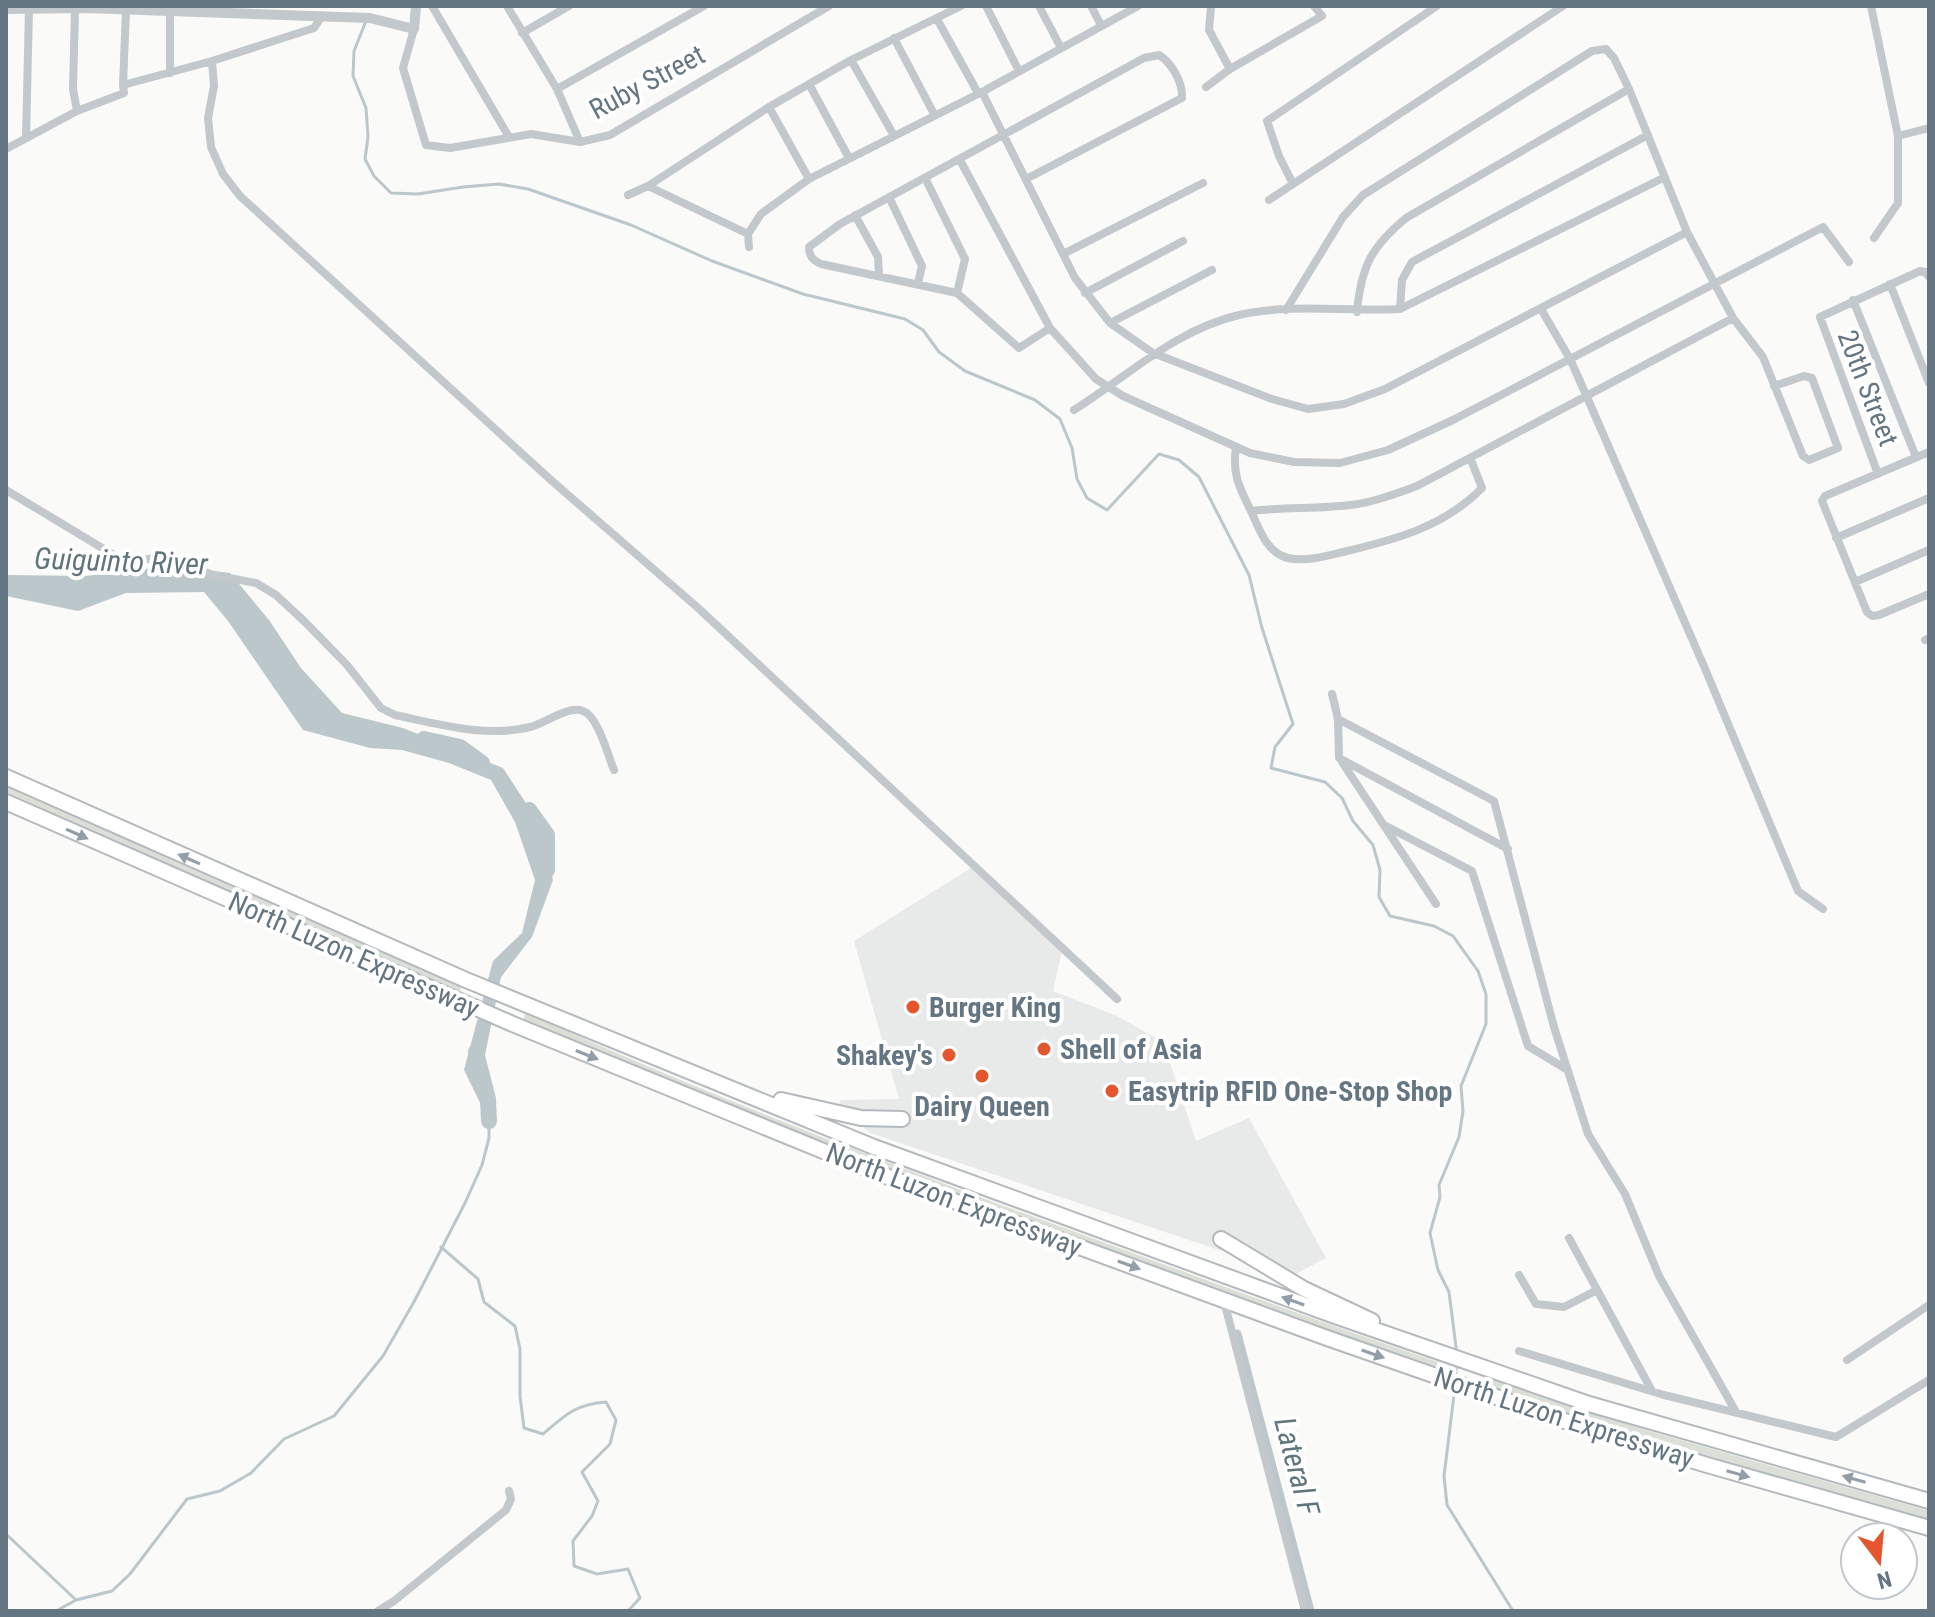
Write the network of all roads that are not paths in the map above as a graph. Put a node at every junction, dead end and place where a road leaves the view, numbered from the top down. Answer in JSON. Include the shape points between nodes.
{"nodes":[{"id":1,"x":416,"y":6,"type":"edge"},
{"id":2,"x":432,"y":6,"type":"edge"},
{"id":3,"x":507,"y":6,"type":"edge"},
{"id":4,"x":569,"y":6,"type":"edge"},
{"id":5,"x":704,"y":6,"type":"edge"},
{"id":6,"x":829,"y":6,"type":"edge"},
{"id":7,"x":961,"y":6,"type":"edge"},
{"id":8,"x":986,"y":6,"type":"edge"},
{"id":9,"x":1039,"y":6,"type":"edge"},
{"id":10,"x":1091,"y":6,"type":"edge"},
{"id":11,"x":1138,"y":6,"type":"edge"},
{"id":12,"x":1211,"y":6,"type":"edge"},
{"id":13,"x":1314,"y":6,"type":"edge"},
{"id":14,"x":1437,"y":6,"type":"edge"},
{"id":15,"x":1563,"y":6,"type":"edge"},
{"id":16,"x":1871,"y":6,"type":"edge"},
{"id":17,"x":81,"y":7,"type":"edge"},
{"id":18,"x":6,"y":9,"type":"edge"},
{"id":19,"x":29,"y":9,"type":"junction"},
{"id":20,"x":126,"y":10,"type":"junction"},
{"id":21,"x":170,"y":11,"type":"junction"},
{"id":22,"x":322,"y":16,"type":"junction"},
{"id":23,"x":937,"y":19,"type":"junction"},
{"id":24,"x":1101,"y":25,"type":"junction"},
{"id":25,"x":414,"y":29,"type":"junction"},
{"id":26,"x":522,"y":33,"type":"junction"},
{"id":27,"x":894,"y":38,"type":"junction"},
{"id":28,"x":1061,"y":48,"type":"junction"},
{"id":29,"x":851,"y":60,"type":"junction"},
{"id":30,"x":212,"y":61,"type":"junction"},
{"id":31,"x":1230,"y":69,"type":"junction"},
{"id":32,"x":1019,"y":71,"type":"junction"},
{"id":33,"x":170,"y":73,"type":"junction"},
{"id":34,"x":809,"y":84,"type":"junction"},
{"id":35,"x":123,"y":85,"type":"junction"},
{"id":36,"x":1206,"y":87,"type":"dead end"},
{"id":37,"x":557,"y":89,"type":"junction"},
{"id":38,"x":1629,"y":89,"type":"junction"},
{"id":39,"x":980,"y":92,"type":"junction"},
{"id":40,"x":769,"y":107,"type":"junction"},
{"id":41,"x":77,"y":111,"type":"junction"},
{"id":42,"x":934,"y":114,"type":"junction"},
{"id":43,"x":1929,"y":128,"type":"edge"},
{"id":44,"x":893,"y":134,"type":"junction"},
{"id":45,"x":1005,"y":135,"type":"junction"},
{"id":46,"x":1648,"y":135,"type":"junction"},
{"id":47,"x":1898,"y":136,"type":"junction"},
{"id":48,"x":509,"y":137,"type":"junction"},
{"id":49,"x":26,"y":138,"type":"junction"},
{"id":50,"x":580,"y":142,"type":"junction"},
{"id":51,"x":6,"y":149,"type":"edge"},
{"id":52,"x":849,"y":158,"type":"junction"},
{"id":53,"x":960,"y":160,"type":"junction"},
{"id":54,"x":1665,"y":177,"type":"junction"},
{"id":55,"x":925,"y":178,"type":"junction"},
{"id":56,"x":809,"y":179,"type":"junction"},
{"id":57,"x":1026,"y":179,"type":"junction"},
{"id":58,"x":1203,"y":183,"type":"dead end"},
{"id":59,"x":1293,"y":184,"type":"junction"},
{"id":60,"x":648,"y":186,"type":"junction"},
{"id":61,"x":628,"y":195,"type":"dead end"},
{"id":62,"x":889,"y":197,"type":"junction"},
{"id":63,"x":1269,"y":200,"type":"dead end"},
{"id":64,"x":855,"y":215,"type":"junction"},
{"id":65,"x":1687,"y":232,"type":"junction"},
{"id":66,"x":748,"y":234,"type":"junction"},
{"id":67,"x":1874,"y":238,"type":"dead end"},
{"id":68,"x":1183,"y":241,"type":"dead end"},
{"id":69,"x":749,"y":247,"type":"dead end"},
{"id":70,"x":1065,"y":253,"type":"junction"},
{"id":71,"x":1849,"y":262,"type":"dead end"},
{"id":72,"x":1212,"y":270,"type":"dead end"},
{"id":73,"x":1927,"y":274,"type":"edge"},
{"id":74,"x":879,"y":275,"type":"junction"},
{"id":75,"x":918,"y":283,"type":"junction"},
{"id":76,"x":1714,"y":283,"type":"junction"},
{"id":77,"x":1890,"y":284,"type":"junction"},
{"id":78,"x":957,"y":293,"type":"junction"},
{"id":79,"x":1085,"y":293,"type":"junction"},
{"id":80,"x":1853,"y":300,"type":"junction"},
{"id":81,"x":1400,"y":309,"type":"junction"},
{"id":82,"x":1541,"y":309,"type":"junction"},
{"id":83,"x":1286,"y":310,"type":"junction"},
{"id":84,"x":1357,"y":312,"type":"junction"},
{"id":85,"x":1733,"y":318,"type":"junction"},
{"id":86,"x":1110,"y":323,"type":"junction"},
{"id":87,"x":1050,"y":328,"type":"junction"},
{"id":88,"x":1153,"y":353,"type":"junction"},
{"id":89,"x":1570,"y":359,"type":"junction"},
{"id":90,"x":1929,"y":383,"type":"edge"},
{"id":91,"x":1774,"y":386,"type":"junction"},
{"id":92,"x":1110,"y":387,"type":"junction"},
{"id":93,"x":1587,"y":397,"type":"junction"},
{"id":94,"x":1074,"y":410,"type":"dead end"},
{"id":95,"x":1236,"y":447,"type":"junction"},
{"id":96,"x":1929,"y":452,"type":"edge"},
{"id":97,"x":1916,"y":457,"type":"junction"},
{"id":98,"x":1471,"y":460,"type":"junction"},
{"id":99,"x":1878,"y":474,"type":"junction"},
{"id":100,"x":6,"y":490,"type":"edge"},
{"id":101,"x":1929,"y":498,"type":"edge"},
{"id":102,"x":1251,"y":511,"type":"junction"},
{"id":103,"x":1836,"y":538,"type":"junction"},
{"id":104,"x":1929,"y":550,"type":"edge"},
{"id":105,"x":1855,"y":582,"type":"junction"},
{"id":106,"x":1929,"y":594,"type":"edge"},
{"id":107,"x":1332,"y":694,"type":"dead end"},
{"id":108,"x":1338,"y":719,"type":"junction"},
{"id":109,"x":1339,"y":758,"type":"junction"},
{"id":110,"x":614,"y":770,"type":"dead end"},
{"id":111,"x":6,"y":777,"type":"edge"},
{"id":112,"x":6,"y":802,"type":"edge"},
{"id":113,"x":1386,"y":826,"type":"junction"},
{"id":114,"x":1508,"y":849,"type":"junction"},
{"id":115,"x":1436,"y":904,"type":"dead end"},
{"id":116,"x":1823,"y":909,"type":"dead end"},
{"id":117,"x":1117,"y":999,"type":"dead end"},
{"id":118,"x":641,"y":1051,"type":"junction"},
{"id":119,"x":1566,"y":1069,"type":"junction"},
{"id":120,"x":902,"y":1119,"type":"dead end"},
{"id":121,"x":1569,"y":1238,"type":"dead end"},
{"id":122,"x":1221,"y":1239,"type":"dead end"},
{"id":123,"x":1519,"y":1275,"type":"dead end"},
{"id":124,"x":1597,"y":1290,"type":"junction"},
{"id":125,"x":1224,"y":1300,"type":"junction"},
{"id":126,"x":1929,"y":1305,"type":"edge"},
{"id":127,"x":1519,"y":1351,"type":"dead end"},
{"id":128,"x":1442,"y":1353,"type":"junction"},
{"id":129,"x":1847,"y":1360,"type":"dead end"},
{"id":130,"x":1929,"y":1380,"type":"edge"},
{"id":131,"x":1652,"y":1391,"type":"junction"},
{"id":132,"x":1736,"y":1412,"type":"junction"},
{"id":133,"x":509,"y":1491,"type":"dead end"},
{"id":134,"x":1929,"y":1501,"type":"edge"},
{"id":135,"x":1929,"y":1528,"type":"edge"},
{"id":136,"x":378,"y":1611,"type":"edge"},
{"id":137,"x":1305,"y":1611,"type":"edge"}],
"edges":[{"from":1,"to":25,"type":"street","name":"Ruby Street"},
{"from":2,"to":48,"type":"street"},
{"from":3,"to":26,"type":"street"},
{"from":4,"to":26,"type":"street"},
{"from":5,"to":37,"type":"street"},
{"from":6,"to":50,"type":"street","name":"Ruby Street","via":[[610,135]]},
{"from":7,"to":23,"type":"street"},
{"from":8,"to":32,"type":"street"},
{"from":9,"to":28,"type":"street"},
{"from":10,"to":24,"type":"street"},
{"from":11,"to":24,"type":"street"},
{"from":12,"to":31,"type":"street","via":[[1209,30]]},
{"from":13,"to":31,"type":"street","via":[[1322,16]]},
{"from":14,"to":59,"type":"street","via":[[1267,121]]},
{"from":15,"to":59,"type":"street"},
{"from":16,"to":47,"type":"street"},
{"from":17,"to":19,"type":"street"},
{"from":17,"to":20,"type":"street"},
{"from":17,"to":41,"type":"street","via":[[73,89]]},
{"from":18,"to":19,"type":"street"},
{"from":19,"to":49,"type":"street"},
{"from":20,"to":21,"type":"street"},
{"from":20,"to":35,"type":"street"},
{"from":21,"to":22,"type":"street"},
{"from":21,"to":33,"type":"street"},
{"from":22,"to":25,"type":"street","via":[[370,18]]},
{"from":22,"to":30,"type":"street","via":[[314,28]]},
{"from":23,"to":27,"type":"street"},
{"from":23,"to":39,"type":"street"},
{"from":24,"to":28,"type":"street"},
{"from":25,"to":48,"type":"street","name":"Ruby Street","via":[[403,68],[426,145],[450,148]]},
{"from":26,"to":37,"type":"street"},
{"from":27,"to":29,"type":"street"},
{"from":27,"to":42,"type":"street"},
{"from":28,"to":32,"type":"street"},
{"from":29,"to":34,"type":"street"},
{"from":29,"to":44,"type":"street"},
{"from":30,"to":33,"type":"street"},
{"from":30,"to":117,"type":"street","via":[[211,147],[240,196],[697,607]]},
{"from":31,"to":36,"type":"street"},
{"from":32,"to":39,"type":"street"},
{"from":33,"to":35,"type":"street"},
{"from":34,"to":40,"type":"street"},
{"from":34,"to":52,"type":"street"},
{"from":35,"to":41,"type":"street","via":[[124,93]]},
{"from":37,"to":50,"type":"street"},
{"from":38,"to":46,"type":"street"},
{"from":38,"to":83,"type":"street","via":[[1610,52],[1592,51],[1374,187],[1343,217]]},
{"from":38,"to":84,"type":"street","via":[[1385,235],[1367,259]]},
{"from":39,"to":42,"type":"street"},
{"from":39,"to":45,"type":"street"},
{"from":40,"to":56,"type":"street"},
{"from":40,"to":60,"type":"street"},
{"from":41,"to":49,"type":"street"},
{"from":42,"to":44,"type":"street"},
{"from":43,"to":47,"type":"street"},
{"from":44,"to":52,"type":"street"},
{"from":45,"to":53,"type":"street"},
{"from":45,"to":57,"type":"street"},
{"from":45,"to":57,"type":"street","via":[[1144,58],[1166,59],[1182,87],[1182,98]]},
{"from":46,"to":54,"type":"street"},
{"from":46,"to":81,"type":"street","via":[[1412,262],[1402,280]]},
{"from":47,"to":67,"type":"street","via":[[1898,203]]},
{"from":48,"to":50,"type":"street","name":"Ruby Street","via":[[531,134]]},
{"from":49,"to":51,"type":"street"},
{"from":52,"to":56,"type":"street"},
{"from":53,"to":55,"type":"street"},
{"from":53,"to":87,"type":"street"},
{"from":54,"to":65,"type":"street"},
{"from":54,"to":81,"type":"street"},
{"from":55,"to":62,"type":"street"},
{"from":55,"to":78,"type":"street","via":[[965,259]]},
{"from":56,"to":66,"type":"street","via":[[761,214]]},
{"from":57,"to":70,"type":"street"},
{"from":58,"to":70,"type":"street"},
{"from":59,"to":63,"type":"street"},
{"from":60,"to":61,"type":"street"},
{"from":60,"to":66,"type":"street"},
{"from":62,"to":64,"type":"street"},
{"from":62,"to":75,"type":"street","via":[[922,266]]},
{"from":64,"to":74,"type":"street","via":[[878,257]]},
{"from":64,"to":74,"type":"street","via":[[809,247],[811,259]]},
{"from":65,"to":76,"type":"street"},
{"from":65,"to":82,"type":"street"},
{"from":66,"to":69,"type":"street"},
{"from":68,"to":79,"type":"street"},
{"from":70,"to":79,"type":"street"},
{"from":71,"to":76,"type":"street","via":[[1823,227]]},
{"from":72,"to":86,"type":"street"},
{"from":73,"to":77,"type":"street","via":[[1920,271]]},
{"from":74,"to":75,"type":"street"},
{"from":75,"to":78,"type":"street"},
{"from":76,"to":85,"type":"street"},
{"from":76,"to":89,"type":"street"},
{"from":77,"to":80,"type":"street"},
{"from":77,"to":90,"type":"street"},
{"from":78,"to":87,"type":"street","via":[[1019,348]]},
{"from":79,"to":86,"type":"street"},
{"from":80,"to":97,"type":"street"},
{"from":80,"to":99,"type":"street","name":"20th Street","via":[[1820,317]]},
{"from":81,"to":84,"type":"street"},
{"from":82,"to":88,"type":"street","via":[[1385,389],[1327,408],[1308,409],[1272,399]]},
{"from":82,"to":89,"type":"street"},
{"from":83,"to":84,"type":"street"},
{"from":83,"to":88,"type":"street","via":[[1239,315]]},
{"from":85,"to":91,"type":"street","via":[[1763,357]]},
{"from":85,"to":93,"type":"street"},
{"from":86,"to":88,"type":"street"},
{"from":87,"to":92,"type":"street","via":[[1077,361]]},
{"from":88,"to":92,"type":"street"},
{"from":89,"to":93,"type":"street"},
{"from":89,"to":95,"type":"street","via":[[1453,420],[1363,458],[1294,462]]},
{"from":91,"to":91,"type":"street","via":[[1805,460],[1835,451],[1838,444],[1812,378]]},
{"from":92,"to":94,"type":"street"},
{"from":92,"to":95,"type":"street"},
{"from":93,"to":98,"type":"street"},
{"from":93,"to":116,"type":"street","via":[[1798,891]]},
{"from":95,"to":102,"type":"street","via":[[1236,479]]},
{"from":96,"to":97,"type":"street"},
{"from":97,"to":99,"type":"street"},
{"from":98,"to":102,"type":"street","via":[[1378,500]]},
{"from":98,"to":102,"type":"street","via":[[1480,491],[1407,537],[1378,544],[1316,558],[1287,558],[1267,544]]},
{"from":99,"to":103,"type":"street","via":[[1825,496],[1822,501]]},
{"from":100,"to":110,"type":"street","via":[[132,566],[159,557],[256,583],[305,622],[381,708],[395,715],[491,732],[531,727],[573,709],[584,711],[593,719]]},
{"from":101,"to":103,"type":"street"},
{"from":103,"to":105,"type":"street"},
{"from":104,"to":105,"type":"street"},
{"from":105,"to":106,"type":"street","via":[[1872,616]]},
{"from":107,"to":108,"type":"street"},
{"from":108,"to":109,"type":"street"},
{"from":108,"to":114,"type":"street","via":[[1494,801]]},
{"from":109,"to":113,"type":"street"},
{"from":109,"to":114,"type":"street"},
{"from":118,"to":111,"type":"highway","name":"North Luzon Expressway","one_way":true,"via":[[466,980]]},
{"from":112,"to":125,"type":"highway","name":"North Luzon Expressway","one_way":true,"via":[[515,1025],[872,1171]]},
{"from":113,"to":115,"type":"street"},
{"from":113,"to":119,"type":"street","via":[[1472,871],[1528,1046]]},
{"from":114,"to":119,"type":"street"},
{"from":118,"to":120,"type":"highway","via":[[788,1103],[861,1118]]},
{"from":128,"to":118,"type":"highway","name":"North Luzon Expressway","one_way":true,"via":[[874,1147]]},
{"from":119,"to":132,"type":"street","via":[[1588,1134],[1625,1194],[1659,1276]]},
{"from":121,"to":124,"type":"street"},
{"from":122,"to":128,"type":"highway","via":[[1304,1289]]},
{"from":123,"to":124,"type":"street","via":[[1536,1304],[1564,1307]]},
{"from":124,"to":131,"type":"street"},
{"from":125,"to":135,"type":"highway","name":"North Luzon Expressway","one_way":true,"via":[[1693,1461]]},
{"from":125,"to":137,"type":"street"},
{"from":126,"to":129,"type":"street"},
{"from":127,"to":131,"type":"street"},
{"from":134,"to":128,"type":"highway","name":"North Luzon Expressway","one_way":true,"via":[[1589,1404]]},
{"from":130,"to":132,"type":"street","via":[[1836,1437]]},
{"from":131,"to":132,"type":"street"},
{"from":133,"to":136,"type":"street","via":[[506,1510]]}]}
